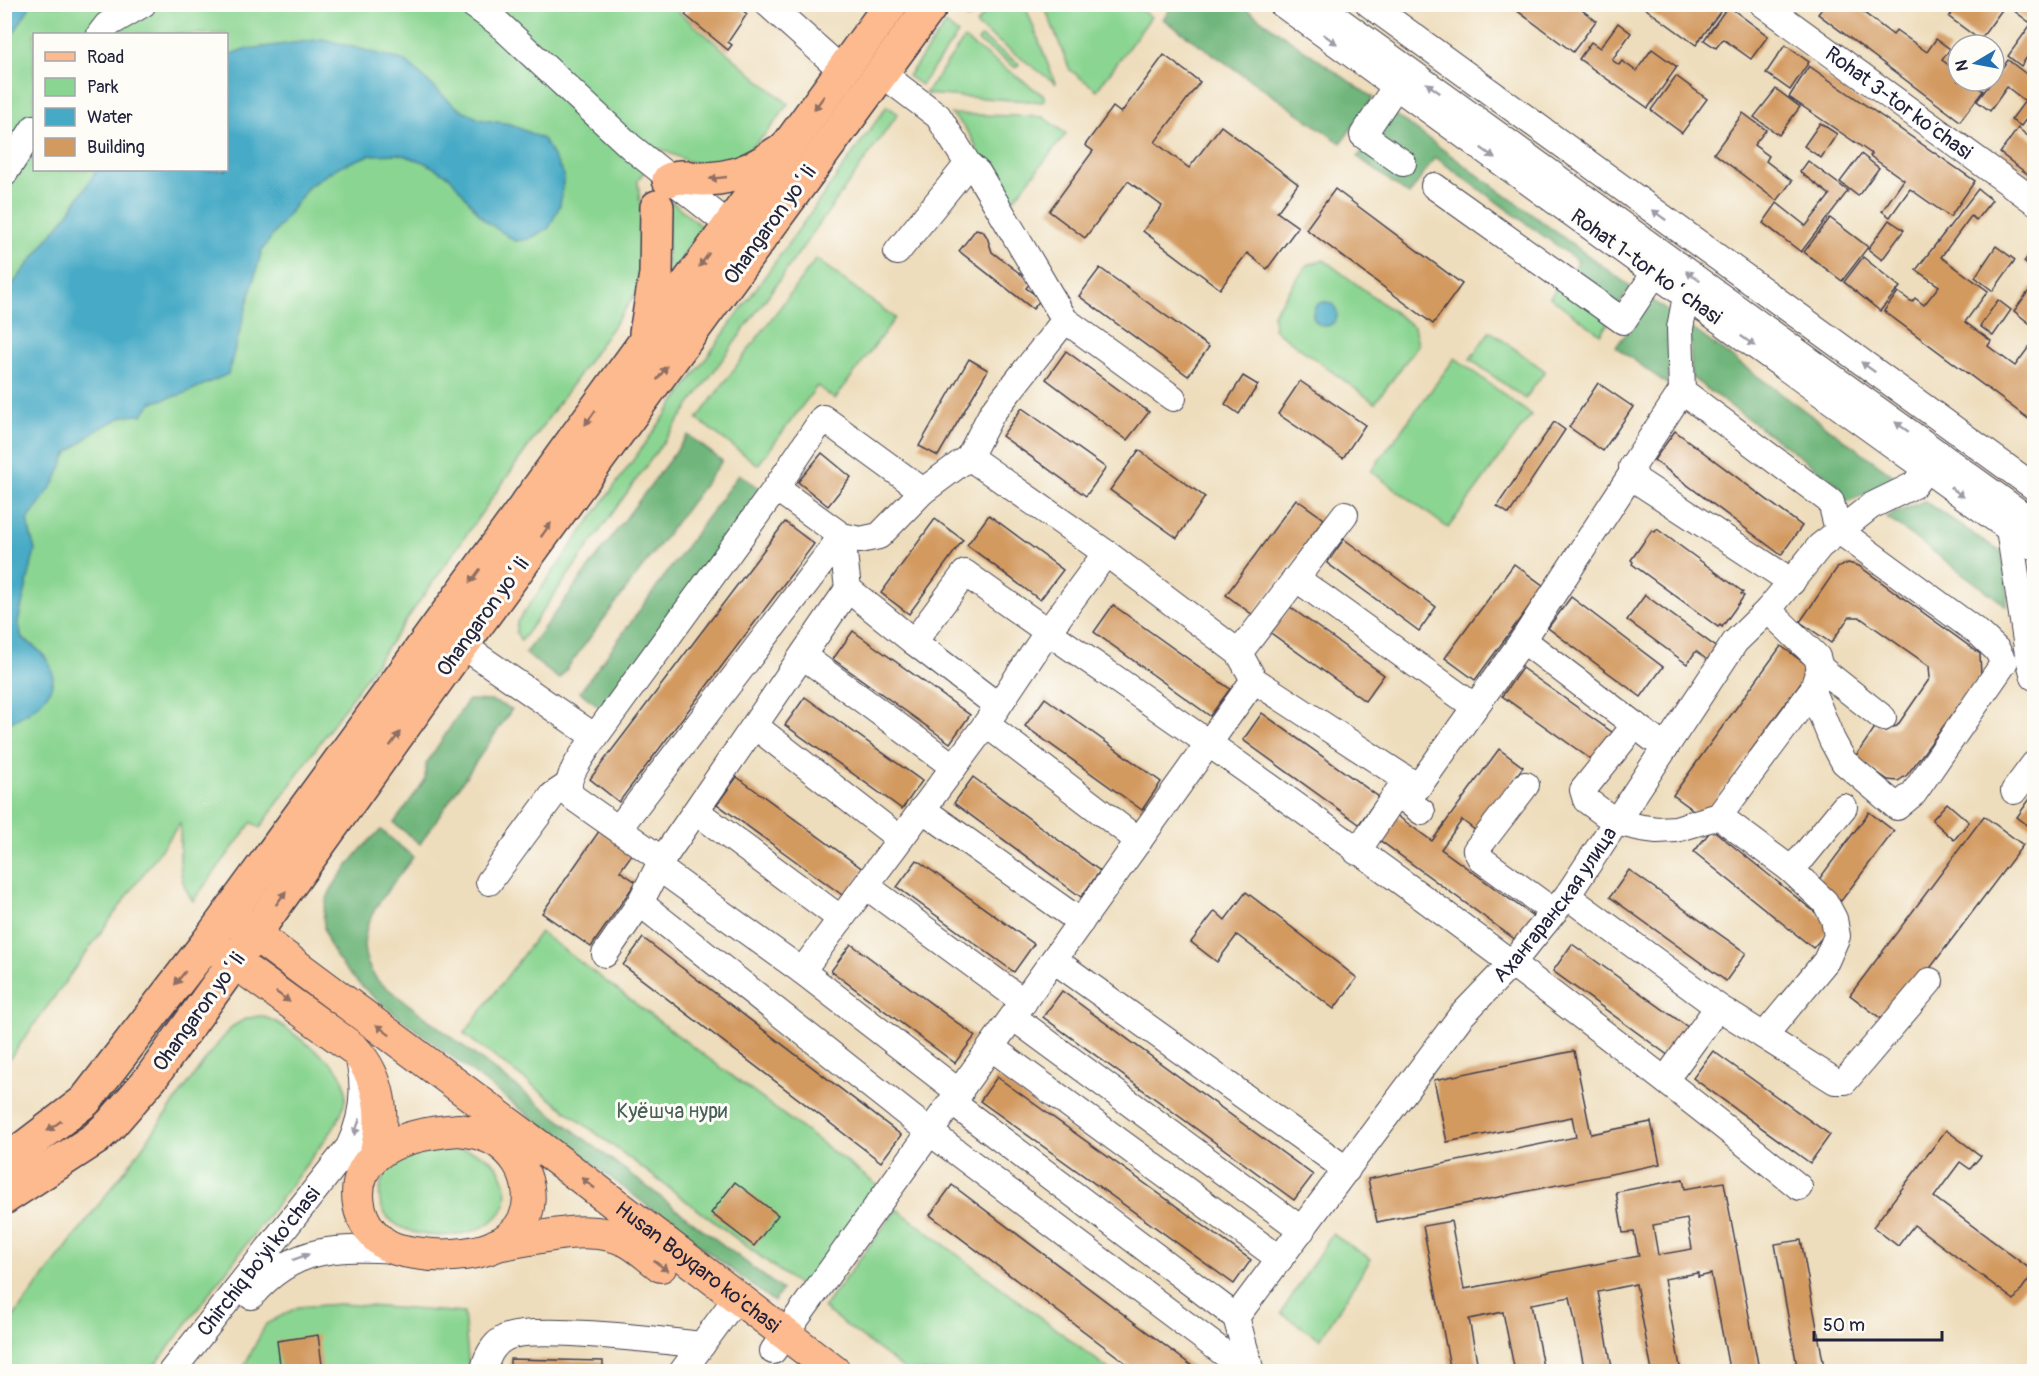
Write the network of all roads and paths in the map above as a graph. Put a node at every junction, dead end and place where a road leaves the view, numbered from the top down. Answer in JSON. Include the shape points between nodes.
{"nodes":[{"id":1,"x":142,"y":4,"type":"edge"},
{"id":2,"x":472,"y":4,"type":"edge"},
{"id":3,"x":768,"y":4,"type":"edge"},
{"id":4,"x":891,"y":4,"type":"edge"},
{"id":5,"x":932,"y":4,"type":"edge"},
{"id":6,"x":1282,"y":4,"type":"edge"},
{"id":7,"x":1317,"y":4,"type":"edge"},
{"id":8,"x":1369,"y":4,"type":"edge"},
{"id":9,"x":1763,"y":4,"type":"edge"},
{"id":10,"x":101,"y":33,"type":"edge"},
{"id":11,"x":843,"y":71,"type":"junction"},
{"id":12,"x":881,"y":73,"type":"junction"},
{"id":13,"x":1396,"y":86,"type":"junction"},
{"id":14,"x":33,"y":130,"type":"edge"},
{"id":15,"x":789,"y":145,"type":"junction"},
{"id":16,"x":1402,"y":163,"type":"dead end"},
{"id":17,"x":968,"y":164,"type":"junction"},
{"id":18,"x":4,"y":174,"type":"edge"},
{"id":19,"x":1434,"y":186,"type":"dead end"},
{"id":20,"x":663,"y":193,"type":"junction"},
{"id":21,"x":2034,"y":201,"type":"edge"},
{"id":22,"x":730,"y":226,"type":"junction"},
{"id":23,"x":897,"y":252,"type":"dead end"},
{"id":24,"x":1655,"y":273,"type":"junction"},
{"id":25,"x":1686,"y":296,"type":"junction"},
{"id":26,"x":1065,"y":320,"type":"junction"},
{"id":27,"x":643,"y":345,"type":"junction"},
{"id":28,"x":1682,"y":391,"type":"junction"},
{"id":29,"x":1173,"y":398,"type":"dead end"},
{"id":30,"x":969,"y":457,"type":"junction"},
{"id":31,"x":1932,"y":461,"type":"junction"},
{"id":32,"x":1633,"y":472,"type":"junction"},
{"id":33,"x":2034,"y":487,"type":"edge"},
{"id":34,"x":776,"y":488,"type":"junction"},
{"id":35,"x":923,"y":491,"type":"junction"},
{"id":36,"x":1345,"y":514,"type":"dead end"},
{"id":37,"x":2025,"y":515,"type":"edge"},
{"id":38,"x":1838,"y":530,"type":"junction"},
{"id":39,"x":842,"y":536,"type":"junction"},
{"id":40,"x":2034,"y":547,"type":"edge"},
{"id":41,"x":1106,"y":553,"type":"junction"},
{"id":42,"x":1297,"y":579,"type":"junction"},
{"id":43,"x":1792,"y":582,"type":"junction"},
{"id":44,"x":848,"y":590,"type":"junction"},
{"id":45,"x":1768,"y":610,"type":"junction"},
{"id":46,"x":1047,"y":633,"type":"junction"},
{"id":47,"x":1523,"y":640,"type":"junction"},
{"id":48,"x":914,"y":642,"type":"junction"},
{"id":49,"x":462,"y":645,"type":"junction"},
{"id":50,"x":1239,"y":653,"type":"junction"},
{"id":51,"x":803,"y":656,"type":"junction"},
{"id":52,"x":2023,"y":667,"type":"edge"},
{"id":53,"x":1254,"y":680,"type":"junction"},
{"id":54,"x":1816,"y":680,"type":"junction"},
{"id":55,"x":1474,"y":707,"type":"junction"},
{"id":56,"x":992,"y":715,"type":"junction"},
{"id":57,"x":1883,"y":718,"type":"dead end"},
{"id":58,"x":1635,"y":725,"type":"junction"},
{"id":59,"x":755,"y":726,"type":"junction"},
{"id":60,"x":595,"y":737,"type":"junction"},
{"id":61,"x":1208,"y":743,"type":"junction"},
{"id":62,"x":1665,"y":748,"type":"junction"},
{"id":63,"x":2034,"y":764,"type":"edge"},
{"id":64,"x":954,"y":767,"type":"junction"},
{"id":65,"x":568,"y":785,"type":"junction"},
{"id":66,"x":1526,"y":785,"type":"dead end"},
{"id":67,"x":1401,"y":787,"type":"junction"},
{"id":68,"x":2014,"y":791,"type":"dead end"},
{"id":69,"x":1844,"y":807,"type":"dead end"},
{"id":70,"x":922,"y":809,"type":"junction"},
{"id":71,"x":697,"y":812,"type":"junction"},
{"id":72,"x":1422,"y":812,"type":"dead end"},
{"id":73,"x":1719,"y":816,"type":"junction"},
{"id":74,"x":1616,"y":822,"type":"junction"},
{"id":75,"x":619,"y":828,"type":"junction"},
{"id":76,"x":900,"y":839,"type":"junction"},
{"id":77,"x":1139,"y":841,"type":"junction"},
{"id":78,"x":1356,"y":852,"type":"junction"},
{"id":79,"x":661,"y":864,"type":"junction"},
{"id":80,"x":1790,"y":868,"type":"junction"},
{"id":81,"x":489,"y":882,"type":"dead end"},
{"id":82,"x":866,"y":886,"type":"junction"},
{"id":83,"x":640,"y":903,"type":"junction"},
{"id":84,"x":1561,"y":904,"type":"junction"},
{"id":85,"x":228,"y":915,"type":"junction"},
{"id":86,"x":841,"y":919,"type":"junction"},
{"id":87,"x":1081,"y":922,"type":"junction"},
{"id":88,"x":255,"y":934,"type":"junction"},
{"id":89,"x":207,"y":942,"type":"junction"},
{"id":90,"x":605,"y":954,"type":"dead end"},
{"id":91,"x":1054,"y":960,"type":"junction"},
{"id":92,"x":235,"y":963,"type":"junction"},
{"id":93,"x":1512,"y":963,"type":"junction"},
{"id":94,"x":802,"y":971,"type":"junction"},
{"id":95,"x":1930,"y":981,"type":"dead end"},
{"id":96,"x":1718,"y":1007,"type":"junction"},
{"id":97,"x":1019,"y":1010,"type":"junction"},
{"id":98,"x":1764,"y":1036,"type":"junction"},
{"id":99,"x":992,"y":1048,"type":"junction"},
{"id":100,"x":354,"y":1049,"type":"junction"},
{"id":101,"x":429,"y":1066,"type":"junction"},
{"id":102,"x":1666,"y":1079,"type":"junction"},
{"id":103,"x":957,"y":1098,"type":"junction"},
{"id":104,"x":931,"y":1133,"type":"junction"},
{"id":105,"x":498,"y":1142,"type":"junction"},
{"id":106,"x":375,"y":1155,"type":"junction"},
{"id":107,"x":4,"y":1163,"type":"edge"},
{"id":108,"x":563,"y":1164,"type":"junction"},
{"id":109,"x":1347,"y":1170,"type":"junction"},
{"id":110,"x":324,"y":1181,"type":"junction"},
{"id":111,"x":1798,"y":1187,"type":"dead end"},
{"id":112,"x":4,"y":1198,"type":"edge"},
{"id":113,"x":1302,"y":1230,"type":"junction"},
{"id":114,"x":496,"y":1245,"type":"junction"},
{"id":115,"x":401,"y":1251,"type":"junction"},
{"id":116,"x":1280,"y":1259,"type":"junction"},
{"id":117,"x":731,"y":1306,"type":"junction"},
{"id":118,"x":1236,"y":1317,"type":"junction"},
{"id":119,"x":779,"y":1342,"type":"junction"},
{"id":120,"x":702,"y":1345,"type":"junction"},
{"id":121,"x":171,"y":1371,"type":"edge"},
{"id":122,"x":187,"y":1371,"type":"edge"},
{"id":123,"x":484,"y":1371,"type":"edge"},
{"id":124,"x":682,"y":1371,"type":"edge"},
{"id":125,"x":801,"y":1371,"type":"edge"},
{"id":126,"x":835,"y":1371,"type":"edge"},
{"id":127,"x":1250,"y":1371,"type":"edge"}],
"edges":[{"from":1,"to":10,"type":"street"},
{"from":2,"to":20,"type":"street","via":[[497,22],[631,147]]},
{"from":3,"to":11,"type":"street"},
{"from":4,"to":11,"type":"highway","name":"Ohangaron yoʻli"},
{"from":5,"to":12,"type":"highway","name":"Ohangaron yoʻli"},
{"from":6,"to":13,"type":"street","name":"Rohat 1-tor koʻchasi","one_way":true},
{"from":31,"to":7,"type":"street","name":"Rohat 1-tor koʻchasi","one_way":true},
{"from":33,"to":8,"type":"street","one_way":true},
{"from":9,"to":21,"type":"street","name":"Rohat 3-tor ko‘chasi"},
{"from":11,"to":15,"type":"highway","name":"Ohangaron yoʻli","one_way":true},
{"from":12,"to":17,"type":"street","via":[[938,116]]},
{"from":49,"to":12,"type":"highway","name":"Ohangaron yoʻli","one_way":true},
{"from":13,"to":16,"type":"street","via":[[1363,135]]},
{"from":13,"to":24,"type":"street","name":"Rohat 1-tor koʻchasi","one_way":true},
{"from":14,"to":18,"type":"street"},
{"from":15,"to":20,"type":"highway","one_way":true,"via":[[741,174],[712,179],[676,176]]},
{"from":15,"to":22,"type":"highway","name":"Ohangaron yoʻli"},
{"from":17,"to":23,"type":"street"},
{"from":17,"to":26,"type":"street","via":[[978,173]]},
{"from":19,"to":24,"type":"street","via":[[1623,321]]},
{"from":20,"to":22,"type":"street"},
{"from":20,"to":27,"type":"highway","via":[[656,274]]},
{"from":22,"to":27,"type":"highway","name":"Ohangaron yoʻli","one_way":true},
{"from":24,"to":25,"type":"street","name":"Rohat 1-tor koʻchasi"},
{"from":25,"to":28,"type":"street","via":[[1680,328]]},
{"from":25,"to":31,"type":"street","name":"Rohat 1-tor koʻchasi","one_way":true},
{"from":26,"to":29,"type":"street"},
{"from":26,"to":30,"type":"street","via":[[992,413]]},
{"from":27,"to":85,"type":"highway","name":"Ohangaron yoʻli","one_way":true},
{"from":28,"to":32,"type":"street","via":[[1632,467]]},
{"from":28,"to":38,"type":"street","via":[[1831,502]]},
{"from":30,"to":35,"type":"street"},
{"from":30,"to":41,"type":"street"},
{"from":31,"to":37,"type":"street","name":"Rohat 1-tor koʻchasi"},
{"from":31,"to":38,"type":"street","name":"Ахангаранская улица","via":[[1914,485],[1871,506]]},
{"from":32,"to":43,"type":"street","via":[[1636,480]]},
{"from":32,"to":47,"type":"street"},
{"from":34,"to":35,"type":"street","via":[[823,418]]},
{"from":34,"to":39,"type":"street"},
{"from":34,"to":60,"type":"street"},
{"from":35,"to":39,"type":"street","via":[[879,536],[860,540]]},
{"from":36,"to":42,"type":"street"},
{"from":37,"to":40,"type":"street","name":"Rohat 1-tor koʻchasi"},
{"from":37,"to":52,"type":"street"},
{"from":38,"to":43,"type":"street","name":"Ахангаранская улица"},
{"from":38,"to":52,"type":"street"},
{"from":39,"to":44,"type":"street"},
{"from":39,"to":75,"type":"street"},
{"from":41,"to":46,"type":"street"},
{"from":41,"to":50,"type":"street"},
{"from":42,"to":50,"type":"street"},
{"from":42,"to":55,"type":"street"},
{"from":43,"to":45,"type":"street","name":"Ахангаранская улица"},
{"from":44,"to":48,"type":"street"},
{"from":44,"to":51,"type":"street"},
{"from":45,"to":54,"type":"street","via":[[1817,657]]},
{"from":45,"to":62,"type":"street","name":"Ахангаранская улица","via":[[1735,642]]},
{"from":46,"to":48,"type":"street","via":[[965,573]]},
{"from":46,"to":56,"type":"street"},
{"from":46,"to":61,"type":"street"},
{"from":47,"to":55,"type":"street"},
{"from":47,"to":58,"type":"street"},
{"from":48,"to":56,"type":"street"},
{"from":49,"to":60,"type":"street"},
{"from":88,"to":49,"type":"highway","name":"Ohangaron yoʻli","one_way":true},
{"from":50,"to":53,"type":"street"},
{"from":51,"to":59,"type":"street"},
{"from":51,"to":64,"type":"street"},
{"from":52,"to":54,"type":"street","via":[[1914,793],[1897,807],[1844,762],[1832,740]]},
{"from":53,"to":61,"type":"street"},
{"from":53,"to":67,"type":"street"},
{"from":54,"to":57,"type":"street"},
{"from":54,"to":73,"type":"street"},
{"from":55,"to":67,"type":"street","via":[[1418,787]]},
{"from":56,"to":64,"type":"street"},
{"from":56,"to":77,"type":"street"},
{"from":58,"to":62,"type":"street"},
{"from":58,"to":74,"type":"street","via":[[1583,790],[1586,800]]},
{"from":59,"to":71,"type":"street"},
{"from":59,"to":76,"type":"street"},
{"from":60,"to":65,"type":"street"},
{"from":61,"to":77,"type":"street"},
{"from":61,"to":78,"type":"street"},
{"from":62,"to":74,"type":"street","name":"Ахангаранская улица"},
{"from":63,"to":68,"type":"street"},
{"from":64,"to":70,"type":"street"},
{"from":65,"to":75,"type":"street","via":[[574,798]]},
{"from":65,"to":81,"type":"street","via":[[553,795]]},
{"from":66,"to":84,"type":"street","via":[[1476,850],[1481,859]]},
{"from":67,"to":72,"type":"street"},
{"from":67,"to":78,"type":"street"},
{"from":69,"to":80,"type":"street"},
{"from":70,"to":76,"type":"street"},
{"from":70,"to":87,"type":"street"},
{"from":71,"to":79,"type":"street"},
{"from":71,"to":86,"type":"street"},
{"from":73,"to":74,"type":"street","via":[[1676,829],[1657,830]]},
{"from":73,"to":80,"type":"street"},
{"from":74,"to":84,"type":"street","name":"Ахангаранская улица"},
{"from":75,"to":79,"type":"street"},
{"from":76,"to":82,"type":"street"},
{"from":77,"to":87,"type":"street"},
{"from":78,"to":93,"type":"street"},
{"from":79,"to":83,"type":"street"},
{"from":79,"to":94,"type":"street"},
{"from":80,"to":98,"type":"street","via":[[1825,902],[1837,936],[1826,961]]},
{"from":82,"to":86,"type":"street"},
{"from":82,"to":97,"type":"street"},
{"from":83,"to":90,"type":"street"},
{"from":83,"to":104,"type":"street"},
{"from":84,"to":93,"type":"street","name":"Ахангаранская улица"},
{"from":84,"to":96,"type":"street"},
{"from":85,"to":88,"type":"main road","name":"Husan Boyqaro ko'chasi"},
{"from":85,"to":89,"type":"highway","name":"Ohangaron yoʻli"},
{"from":86,"to":94,"type":"street"},
{"from":87,"to":91,"type":"street"},
{"from":88,"to":92,"type":"highway","name":"Ohangaron yoʻli"},
{"from":101,"to":88,"type":"main road","name":"Husan Boyqaro ko'chasi","one_way":true},
{"from":89,"to":92,"type":"main road","name":"Husan Boyqaro ko'chasi"},
{"from":89,"to":107,"type":"highway","name":"Ohangaron yoʻli","one_way":true,"via":[[85,1101]]},
{"from":91,"to":97,"type":"street"},
{"from":91,"to":109,"type":"street"},
{"from":92,"to":100,"type":"main road","name":"Husan Boyqaro ko'chasi","one_way":true},
{"from":92,"to":112,"type":"highway","name":"Ohangaron yoʻli","via":[[151,1078],[111,1124]]},
{"from":93,"to":102,"type":"street"},
{"from":93,"to":109,"type":"street","name":"Ахангаранская улица","via":[[1461,1016]]},
{"from":94,"to":103,"type":"street"},
{"from":95,"to":98,"type":"street","via":[[1845,1081],[1835,1081]]},
{"from":96,"to":98,"type":"street"},
{"from":96,"to":102,"type":"street"},
{"from":97,"to":99,"type":"street"},
{"from":97,"to":113,"type":"street"},
{"from":99,"to":103,"type":"street"},
{"from":99,"to":116,"type":"street"},
{"from":100,"to":106,"type":"main road","name":"Husan Boyqaro ko'chasi","via":[[371,1071],[379,1099],[380,1130]]},
{"from":100,"to":110,"type":"street","name":"Chirchiq bo'yi ko'chasi","one_way":true,"via":[[363,1081],[361,1116],[349,1147]]},
{"from":101,"to":105,"type":"main road","name":"Husan Boyqaro ko'chasi"},
{"from":101,"to":108,"type":"main road","name":"Husan Boyqaro ko'chasi"},
{"from":102,"to":111,"type":"street"},
{"from":103,"to":104,"type":"street"},
{"from":103,"to":118,"type":"street"},
{"from":104,"to":119,"type":"street"},
{"from":104,"to":127,"type":"street"},
{"from":105,"to":106,"type":"main road","name":"Husan Boyqaro ko'chasi","via":[[475,1132],[444,1131],[401,1142]]},
{"from":105,"to":108,"type":"main road","name":"Husan Boyqaro ko'chasi"},
{"from":105,"to":114,"type":"main road","name":"Husan Boyqaro ko'chasi","via":[[521,1168],[529,1201],[517,1231]]},
{"from":106,"to":110,"type":"street","name":"Chirchiq bo'yi ko'chasi"},
{"from":106,"to":115,"type":"main road","name":"Husan Boyqaro ko'chasi","via":[[361,1176],[359,1210],[376,1236]]},
{"from":117,"to":108,"type":"main road","name":"Husan Boyqaro ko'chasi","one_way":true},
{"from":109,"to":113,"type":"street","name":"Ахангаранская улица"},
{"from":110,"to":121,"type":"street","name":"Chirchiq bo'yi ko'chasi"},
{"from":113,"to":116,"type":"street","name":"Ахангаранская улица"},
{"from":114,"to":115,"type":"main road","name":"Husan Boyqaro ko'chasi","via":[[452,1254]]},
{"from":114,"to":117,"type":"main road","name":"Husan Boyqaro ko'chasi","one_way":true,"via":[[566,1235],[612,1235],[628,1241]]},
{"from":122,"to":115,"type":"street","name":"Chirchiq bo'yi ko'chasi","one_way":true,"via":[[257,1288],[281,1266],[330,1250]]},
{"from":116,"to":118,"type":"street","name":"Ахангаранская улица"},
{"from":117,"to":119,"type":"main road","name":"Husan Boyqaro ko'chasi"},
{"from":117,"to":120,"type":"street"},
{"from":118,"to":127,"type":"street"},
{"from":119,"to":125,"type":"main road","name":"Husan Boyqaro ko'chasi"},
{"from":119,"to":126,"type":"main road","name":"Husan Boyqaro ko'chasi"},
{"from":120,"to":123,"type":"street","via":[[550,1333],[506,1337],[492,1348]]},
{"from":120,"to":124,"type":"street"}]}
